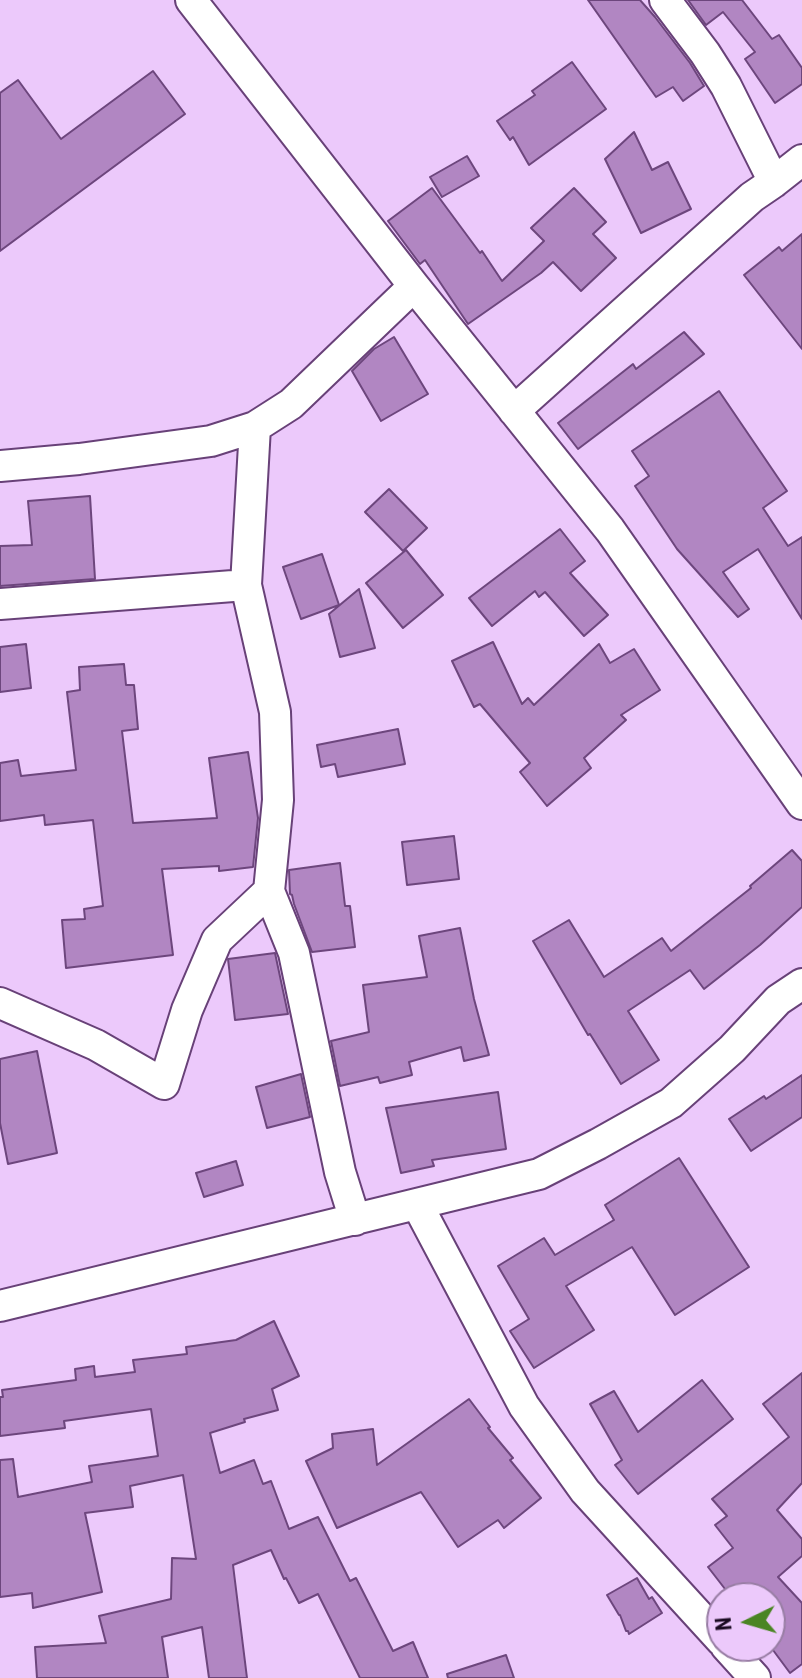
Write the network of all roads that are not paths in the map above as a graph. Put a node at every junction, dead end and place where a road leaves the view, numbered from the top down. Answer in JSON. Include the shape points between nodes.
{"nodes":[{"id":1,"x":191,"y":0,"type":"edge"},
{"id":2,"x":665,"y":0,"type":"edge"},
{"id":3,"x":802,"y":160,"type":"edge"},
{"id":4,"x":774,"y":182,"type":"junction"},
{"id":5,"x":414,"y":286,"type":"junction"},
{"id":6,"x":514,"y":411,"type":"junction"},
{"id":7,"x":255,"y":427,"type":"junction"},
{"id":8,"x":0,"y":466,"type":"edge"},
{"id":9,"x":246,"y":585,"type":"junction"},
{"id":10,"x":0,"y":604,"type":"edge"},
{"id":11,"x":802,"y":804,"type":"edge"},
{"id":12,"x":269,"y":891,"type":"junction"},
{"id":13,"x":802,"y":984,"type":"edge"},
{"id":14,"x":0,"y":1003,"type":"edge"},
{"id":15,"x":417,"y":1204,"type":"junction"},
{"id":16,"x":355,"y":1220,"type":"junction"},
{"id":17,"x":0,"y":1306,"type":"edge"},
{"id":18,"x":706,"y":1623,"type":"edge"},
{"id":19,"x":740,"y":1662,"type":"edge"},
{"id":20,"x":755,"y":1678,"type":"edge"}],
"edges":[{"from":1,"to":5,"type":"street"},
{"from":2,"to":4,"type":"street","via":[[726,86]]},
{"from":3,"to":4,"type":"street"},
{"from":4,"to":6,"type":"street"},
{"from":5,"to":6,"type":"street"},
{"from":5,"to":7,"type":"street","via":[[291,404]]},
{"from":6,"to":11,"type":"street","via":[[610,530]]},
{"from":7,"to":8,"type":"street","via":[[211,441]]},
{"from":7,"to":9,"type":"street"},
{"from":9,"to":10,"type":"street"},
{"from":9,"to":12,"type":"street","via":[[275,712],[278,800]]},
{"from":12,"to":14,"type":"street","via":[[217,940],[164,1084],[96,1045]]},
{"from":12,"to":16,"type":"street","via":[[294,953]]},
{"from":13,"to":15,"type":"street","via":[[778,1000],[671,1103],[539,1174]]},
{"from":15,"to":16,"type":"street"},
{"from":15,"to":18,"type":"street","via":[[524,1406],[585,1491]]},
{"from":16,"to":17,"type":"street"},
{"from":19,"to":20,"type":"street"}]}
